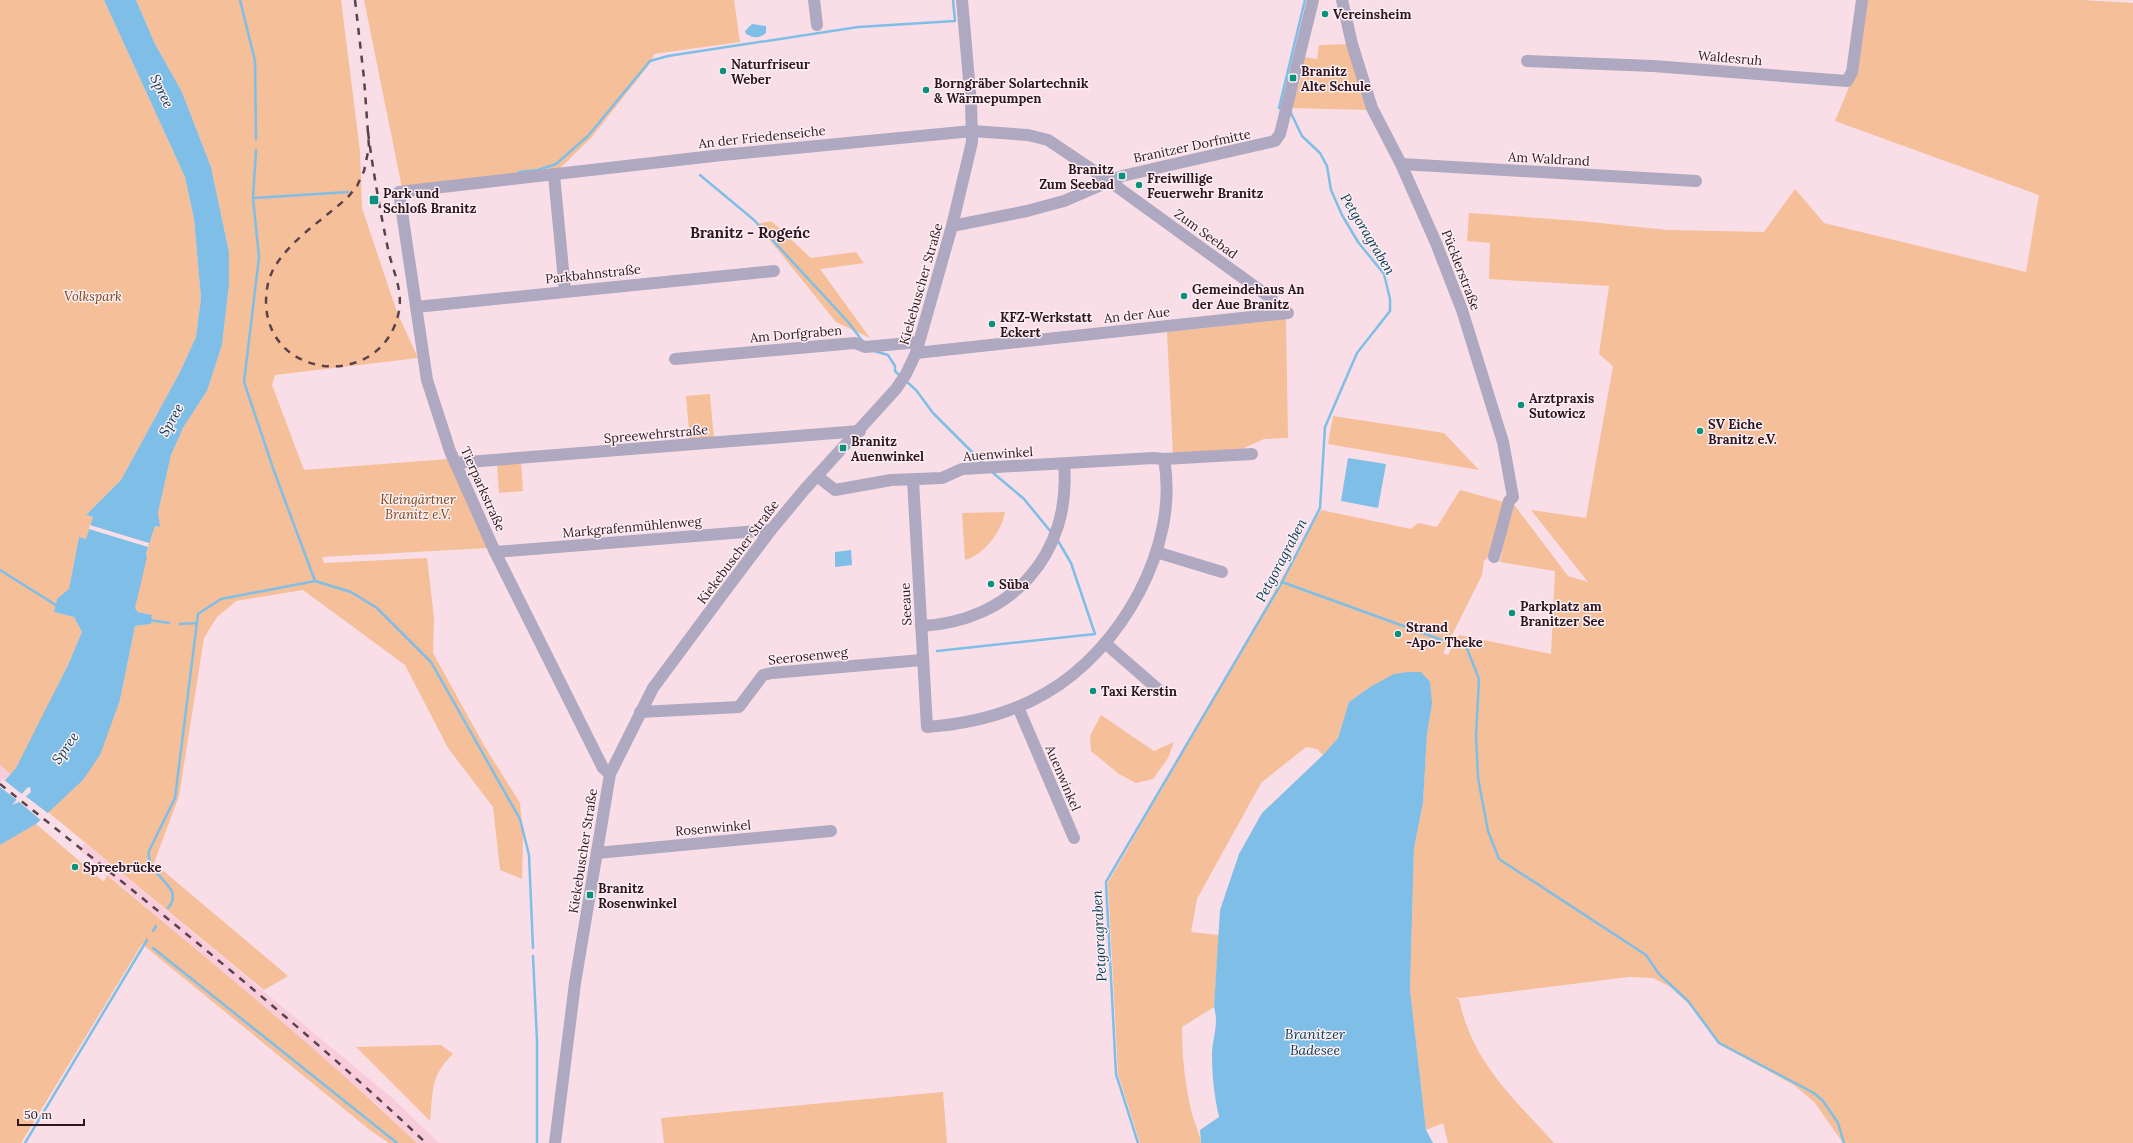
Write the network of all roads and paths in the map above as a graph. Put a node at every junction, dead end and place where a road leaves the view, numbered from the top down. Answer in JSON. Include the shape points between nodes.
{"nodes":[{"id":1,"x":814,"y":0,"type":"edge"},
{"id":2,"x":962,"y":0,"type":"edge"},
{"id":3,"x":1313,"y":0,"type":"edge"},
{"id":4,"x":1342,"y":0,"type":"edge"},
{"id":5,"x":1862,"y":0,"type":"edge"},
{"id":6,"x":817,"y":25,"type":"dead end"},
{"id":7,"x":1527,"y":61,"type":"dead end"},
{"id":8,"x":972,"y":131,"type":"junction"},
{"id":9,"x":1401,"y":164,"type":"junction"},
{"id":10,"x":554,"y":174,"type":"junction"},
{"id":11,"x":1109,"y":181,"type":"junction"},
{"id":12,"x":1696,"y":181,"type":"dead end"},
{"id":13,"x":399,"y":192,"type":"joint"},
{"id":14,"x":952,"y":226,"type":"junction"},
{"id":15,"x":774,"y":271,"type":"dead end"},
{"id":16,"x":566,"y":291,"type":"junction"},
{"id":17,"x":1272,"y":299,"type":"dead end"},
{"id":18,"x":416,"y":308,"type":"junction"},
{"id":19,"x":1288,"y":313,"type":"dead end"},
{"id":20,"x":918,"y":348,"type":"junction"},
{"id":21,"x":675,"y":359,"type":"dead end"},
{"id":22,"x":860,"y":430,"type":"junction"},
{"id":23,"x":1252,"y":454,"type":"dead end"},
{"id":24,"x":1164,"y":459,"type":"junction"},
{"id":25,"x":455,"y":463,"type":"junction"},
{"id":26,"x":1064,"y":464,"type":"junction"},
{"id":27,"x":817,"y":476,"type":"junction"},
{"id":28,"x":913,"y":480,"type":"junction"},
{"id":29,"x":771,"y":530,"type":"junction"},
{"id":30,"x":495,"y":552,"type":"junction"},
{"id":31,"x":1156,"y":552,"type":"junction"},
{"id":32,"x":1494,"y":557,"type":"dead end"},
{"id":33,"x":1222,"y":572,"type":"dead end"},
{"id":34,"x":921,"y":626,"type":"junction"},
{"id":35,"x":1105,"y":643,"type":"junction"},
{"id":36,"x":922,"y":660,"type":"junction"},
{"id":37,"x":1160,"y":691,"type":"dead end"},
{"id":38,"x":1018,"y":707,"type":"junction"},
{"id":39,"x":640,"y":712,"type":"junction"},
{"id":40,"x":610,"y":774,"type":"junction"},
{"id":41,"x":831,"y":831,"type":"dead end"},
{"id":42,"x":1074,"y":838,"type":"dead end"},
{"id":43,"x":597,"y":853,"type":"junction"},
{"id":44,"x":555,"y":1143,"type":"edge"}],
"edges":[{"from":1,"to":6,"type":"street"},
{"from":2,"to":8,"type":"street","name":"Kiekebuscher Straße"},
{"from":3,"to":11,"type":"street","name":"Branitzer Dorfmitte","via":[[1278,138],[1270,143],[1139,171]]},
{"from":4,"to":9,"type":"street","name":"Pücklerstraße","via":[[1352,44],[1372,108]]},
{"from":5,"to":7,"type":"street","name":"Waldesruh","via":[[1852,72],[1847,81],[1653,66]]},
{"from":8,"to":10,"type":"street","name":"An der Friedenseiche"},
{"from":8,"to":11,"type":"street","name":"Zum Seebad","via":[[1028,135],[1048,140]]},
{"from":8,"to":14,"type":"street","name":"Kiekebuscher Straße","via":[[972,142]]},
{"from":9,"to":12,"type":"street","name":"Am Waldrand"},
{"from":9,"to":32,"type":"street","name":"Pücklerstraße","via":[[1458,300],[1503,442],[1513,497],[1509,501]]},
{"from":10,"to":13,"type":"street","name":"An der Friedenseiche"},
{"from":10,"to":16,"type":"street"},
{"from":11,"to":14,"type":"street","name":"Branitzer Dorfmitte","via":[[1064,201],[1025,212]]},
{"from":11,"to":17,"type":"street","name":"Zum Seebad"},
{"from":13,"to":18,"type":"street","name":"Tierparkstraße"},
{"from":14,"to":20,"type":"street","name":"Kiekebuscher Straße"},
{"from":15,"to":16,"type":"street","name":"Parkbahnstraße"},
{"from":16,"to":18,"type":"street","name":"Parkbahnstraße"},
{"from":18,"to":25,"type":"street","name":"Tierparkstraße","via":[[431,395]]},
{"from":19,"to":20,"type":"street","name":"An der Aue"},
{"from":20,"to":21,"type":"street","name":"Am Dorfgraben","via":[[865,347],[855,343]]},
{"from":20,"to":22,"type":"street","name":"Kiekebuscher Straße","via":[[896,389]]},
{"from":22,"to":25,"type":"street","name":"Spreewehrstraße"},
{"from":22,"to":27,"type":"street","name":"Kiekebuscher Straße"},
{"from":23,"to":24,"type":"street","name":"Auenwinkel"},
{"from":24,"to":26,"type":"street","name":"Auenwinkel"},
{"from":24,"to":31,"type":"street","via":[[1167,489]]},
{"from":25,"to":30,"type":"street","name":"Tierparkstraße"},
{"from":26,"to":28,"type":"street","name":"Auenwinkel","via":[[962,469],[942,478]]},
{"from":26,"to":34,"type":"street","via":[[1062,510],[1054,537],[1041,565],[1029,579],[997,604],[957,622]]},
{"from":27,"to":28,"type":"street","name":"Auenwinkel","via":[[835,490],[891,480]]},
{"from":27,"to":29,"type":"street","name":"Kiekebuscher Straße"},
{"from":28,"to":34,"type":"street","name":"Seeaue"},
{"from":29,"to":30,"type":"street","name":"Markgrafenmühlenweg"},
{"from":29,"to":39,"type":"street","name":"Kiekebuscher Straße","via":[[653,688]]},
{"from":30,"to":40,"type":"street","name":"Tierparkstraße","via":[[604,768]]},
{"from":31,"to":33,"type":"street"},
{"from":31,"to":35,"type":"street","via":[[1138,597]]},
{"from":34,"to":36,"type":"street","name":"Seeaue"},
{"from":35,"to":37,"type":"street"},
{"from":35,"to":38,"type":"street","via":[[1078,669],[1048,692]]},
{"from":36,"to":38,"type":"street","name":"Seeaue","via":[[927,727],[974,721]]},
{"from":36,"to":39,"type":"street","name":"Seerosenweg","via":[[772,672],[763,675],[739,707]]},
{"from":38,"to":42,"type":"street","name":"Auenwinkel"},
{"from":39,"to":40,"type":"street","name":"Kiekebuscher Straße"},
{"from":40,"to":43,"type":"street","name":"Kiekebuscher Straße"},
{"from":41,"to":43,"type":"street","name":"Rosenwinkel"},
{"from":43,"to":44,"type":"street","name":"Kiekebuscher Straße","via":[[575,983]]}]}
